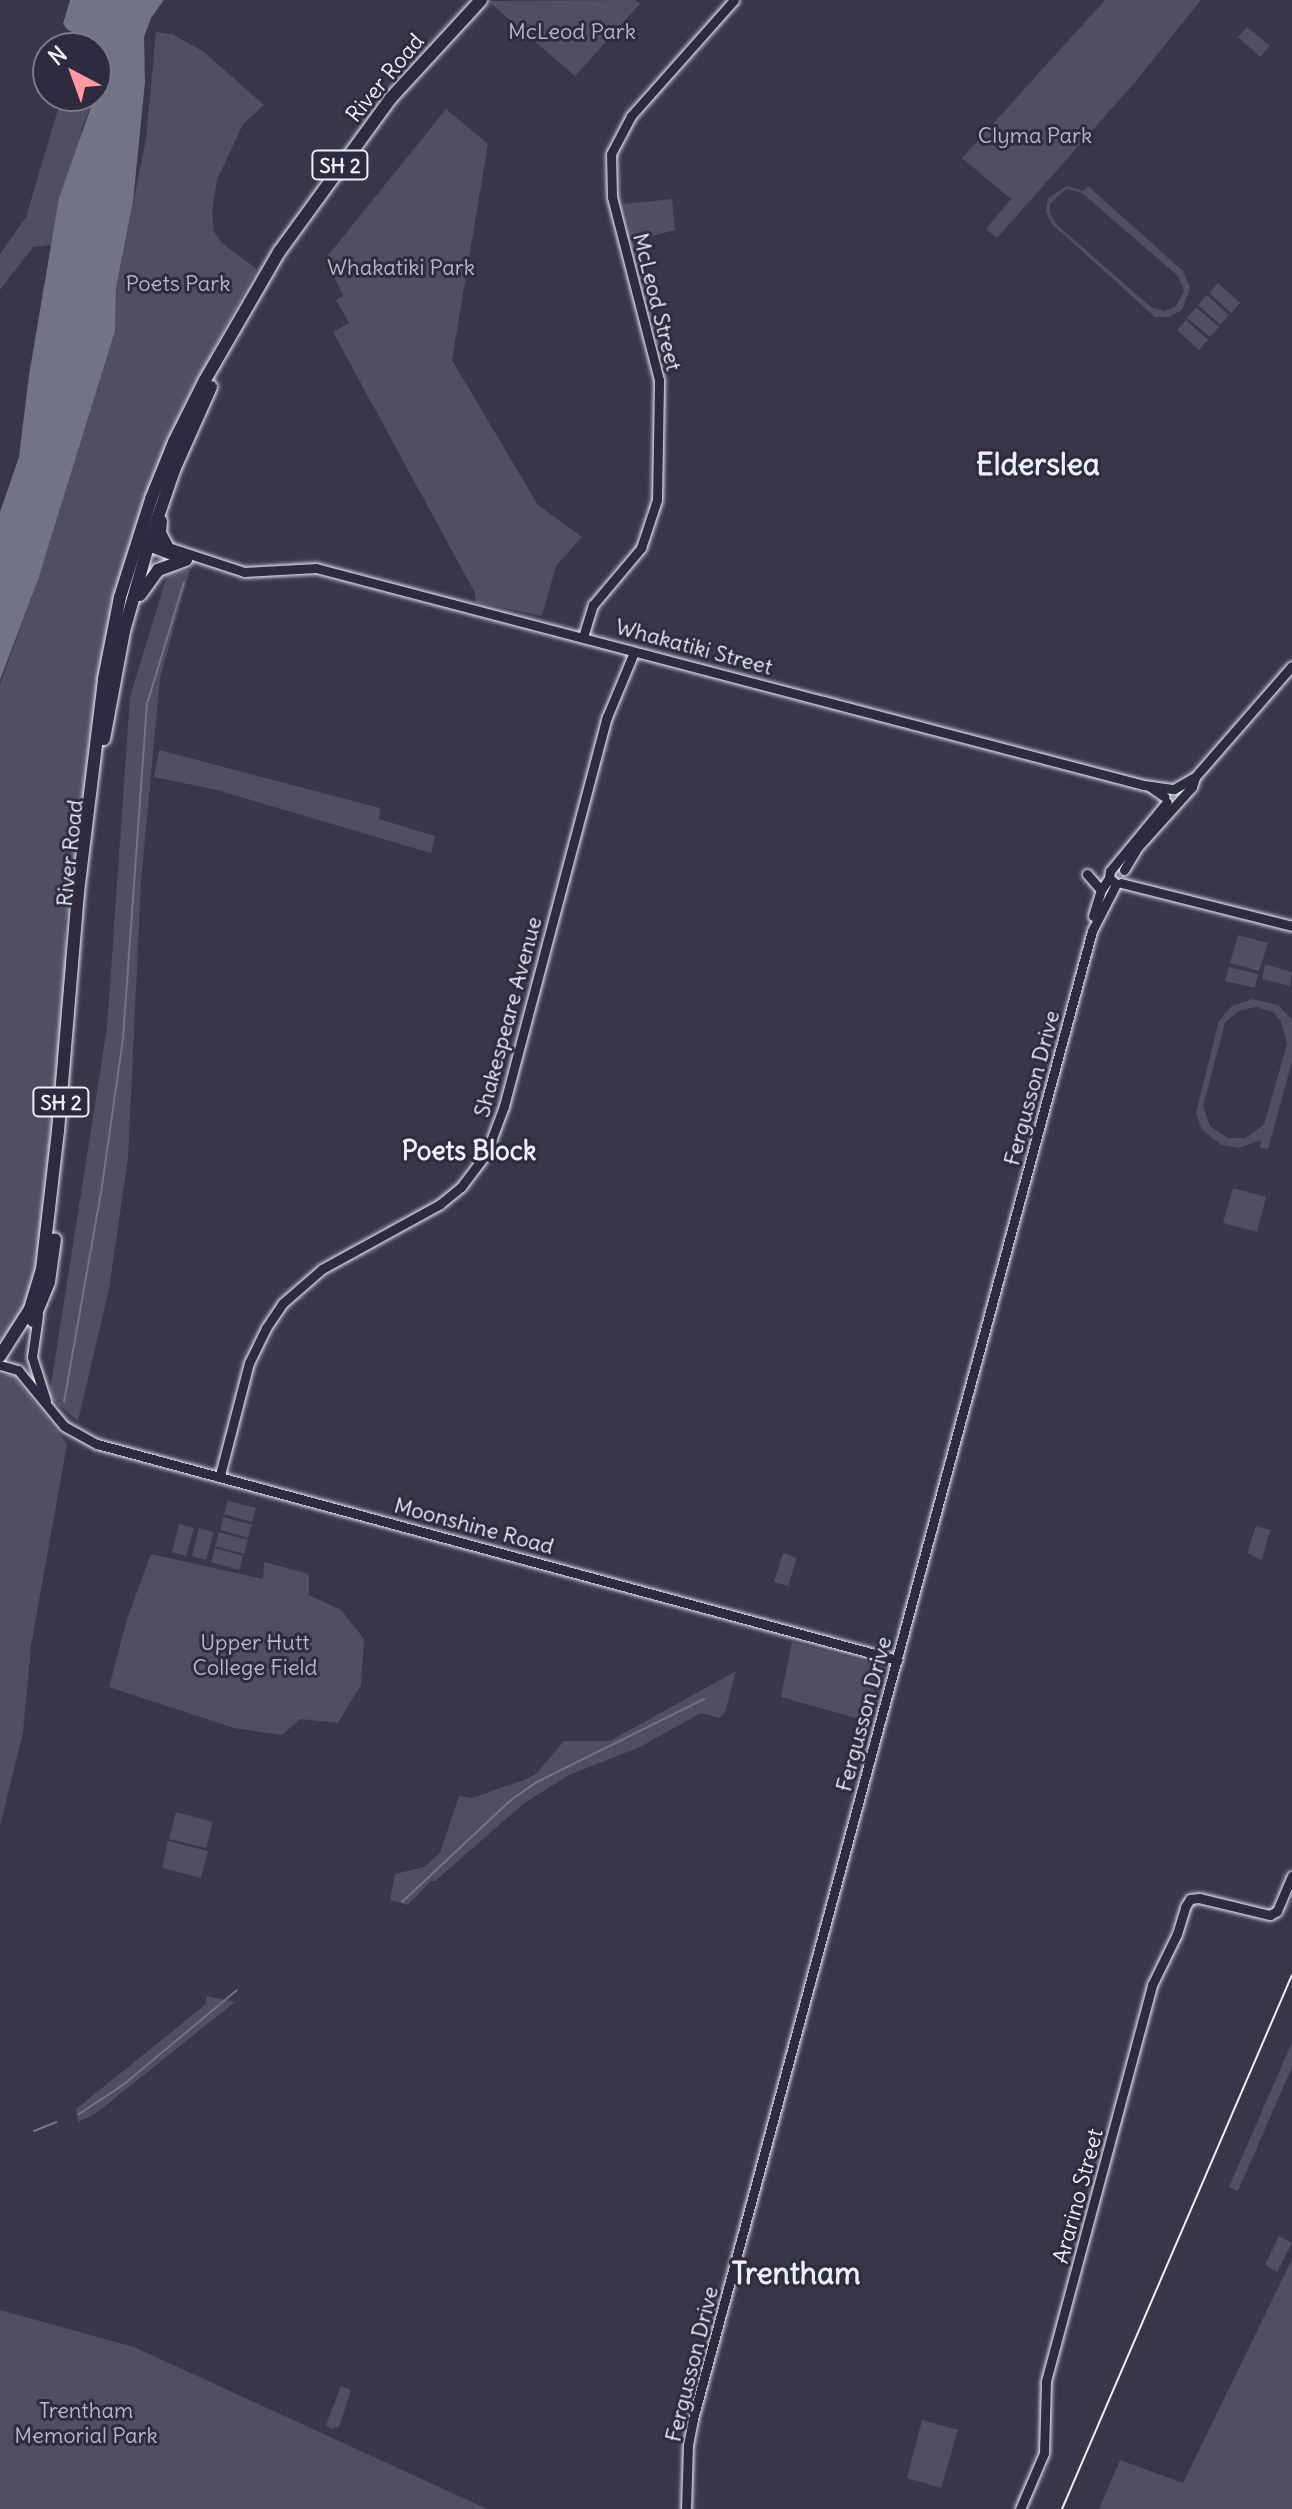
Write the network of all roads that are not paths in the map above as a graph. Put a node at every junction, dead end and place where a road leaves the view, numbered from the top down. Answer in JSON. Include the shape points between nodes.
{"nodes":[{"id":1,"x":481,"y":0,"type":"edge"},
{"id":2,"x":734,"y":0,"type":"edge"},
{"id":3,"x":225,"y":350,"type":"junction"},
{"id":4,"x":186,"y":420,"type":"junction"},
{"id":5,"x":183,"y":450,"type":"junction"},
{"id":6,"x":148,"y":546,"type":"junction"},
{"id":7,"x":167,"y":546,"type":"junction"},
{"id":8,"x":186,"y":560,"type":"junction"},
{"id":9,"x":227,"y":568,"type":"junction"},
{"id":10,"x":583,"y":637,"type":"junction"},
{"id":11,"x":634,"y":652,"type":"junction"},
{"id":12,"x":1292,"y":666,"type":"edge"},
{"id":13,"x":106,"y":703,"type":"junction"},
{"id":14,"x":1172,"y":796,"type":"junction"},
{"id":15,"x":1121,"y":870,"type":"junction"},
{"id":16,"x":1087,"y":874,"type":"dead end"},
{"id":17,"x":1115,"y":882,"type":"junction"},
{"id":18,"x":1141,"y":886,"type":"junction"},
{"id":19,"x":1101,"y":890,"type":"junction"},
{"id":20,"x":1292,"y":926,"type":"edge"},
{"id":21,"x":1092,"y":931,"type":"junction"},
{"id":22,"x":38,"y":1312,"type":"junction"},
{"id":23,"x":0,"y":1356,"type":"edge"},
{"id":24,"x":0,"y":1365,"type":"edge"},
{"id":25,"x":50,"y":1412,"type":"junction"},
{"id":26,"x":220,"y":1475,"type":"junction"},
{"id":27,"x":897,"y":1660,"type":"junction"},
{"id":28,"x":1292,"y":1876,"type":"edge"},
{"id":29,"x":686,"y":2509,"type":"edge"},
{"id":30,"x":1020,"y":2509,"type":"edge"}],
"edges":[{"from":1,"to":3,"type":"highway","name":"River Road","number":"SH 2","via":[[412,74],[343,161],[279,252]]},
{"from":2,"to":10,"type":"street","name":"McLeod Street","via":[[631,116],[611,154],[612,197],[659,380],[657,500],[641,548],[596,599]]},
{"from":3,"to":4,"type":"highway","name":"River Road","number":"SH 2"},
{"from":3,"to":5,"type":"highway","name":"River Road","number":"SH 2"},
{"from":4,"to":6,"type":"highway","via":[[146,532]]},
{"from":4,"to":13,"type":"highway","name":"River Road","number":"SH 2","via":[[132,555],[114,627]]},
{"from":5,"to":6,"type":"highway","name":"River Road","number":"SH 2"},
{"from":5,"to":7,"type":"highway","via":[[160,526]]},
{"from":6,"to":7,"type":"street","name":"Whakatiki Street"},
{"from":6,"to":8,"type":"street","name":"Whakatiki Street"},
{"from":6,"to":13,"type":"highway","via":[[138,557]]},
{"from":7,"to":9,"type":"street","name":"Whakatiki Street"},
{"from":8,"to":9,"type":"street","name":"Whakatiki Street"},
{"from":8,"to":13,"type":"highway","via":[[158,570],[143,588]]},
{"from":9,"to":10,"type":"street","name":"Whakatiki Street","via":[[258,574],[316,568]]},
{"from":10,"to":11,"type":"street","name":"Whakatiki Street"},
{"from":11,"to":14,"type":"street","name":"Whakatiki Street"},
{"from":11,"to":26,"type":"street","name":"Shakespeare Avenue","via":[[610,706],[508,1092],[486,1154],[440,1204],[322,1269],[283,1303],[249,1363]]},
{"from":12,"to":14,"type":"street","via":[[1195,777]]},
{"from":13,"to":22,"type":"highway","name":"River Road","number":"SH 2","via":[[52,1267]]},
{"from":13,"to":23,"type":"highway","name":"River Road","number":"SH 2","via":[[78,892],[45,1254],[30,1309]]},
{"from":14,"to":15,"type":"street"},
{"from":15,"to":17,"type":"street"},
{"from":15,"to":17,"type":"street"},
{"from":15,"to":18,"type":"street"},
{"from":16,"to":19,"type":"street"},
{"from":17,"to":18,"type":"street"},
{"from":17,"to":19,"type":"street","name":"Fergusson Drive"},
{"from":17,"to":21,"type":"street","name":"Fergusson Drive"},
{"from":18,"to":20,"type":"street"},
{"from":19,"to":21,"type":"street","name":"Fergusson Drive"},
{"from":21,"to":27,"type":"street","name":"Fergusson Drive"},
{"from":22,"to":24,"type":"highway","name":"River Road","number":"SH 2"},
{"from":22,"to":25,"type":"street","via":[[32,1357]]},
{"from":24,"to":25,"type":"street","name":"Moonshine Road","via":[[18,1370]]},
{"from":25,"to":26,"type":"street","name":"Moonshine Road","via":[[88,1441]]},
{"from":26,"to":27,"type":"street","name":"Moonshine Road"},
{"from":27,"to":29,"type":"street","name":"Fergusson Drive","via":[[692,2422]]},
{"from":28,"to":30,"type":"street","name":"Ararino Street","via":[[1277,1911],[1270,1915],[1193,1898],[1185,1907],[1152,1985],[1046,2381],[1044,2453]]}]}
